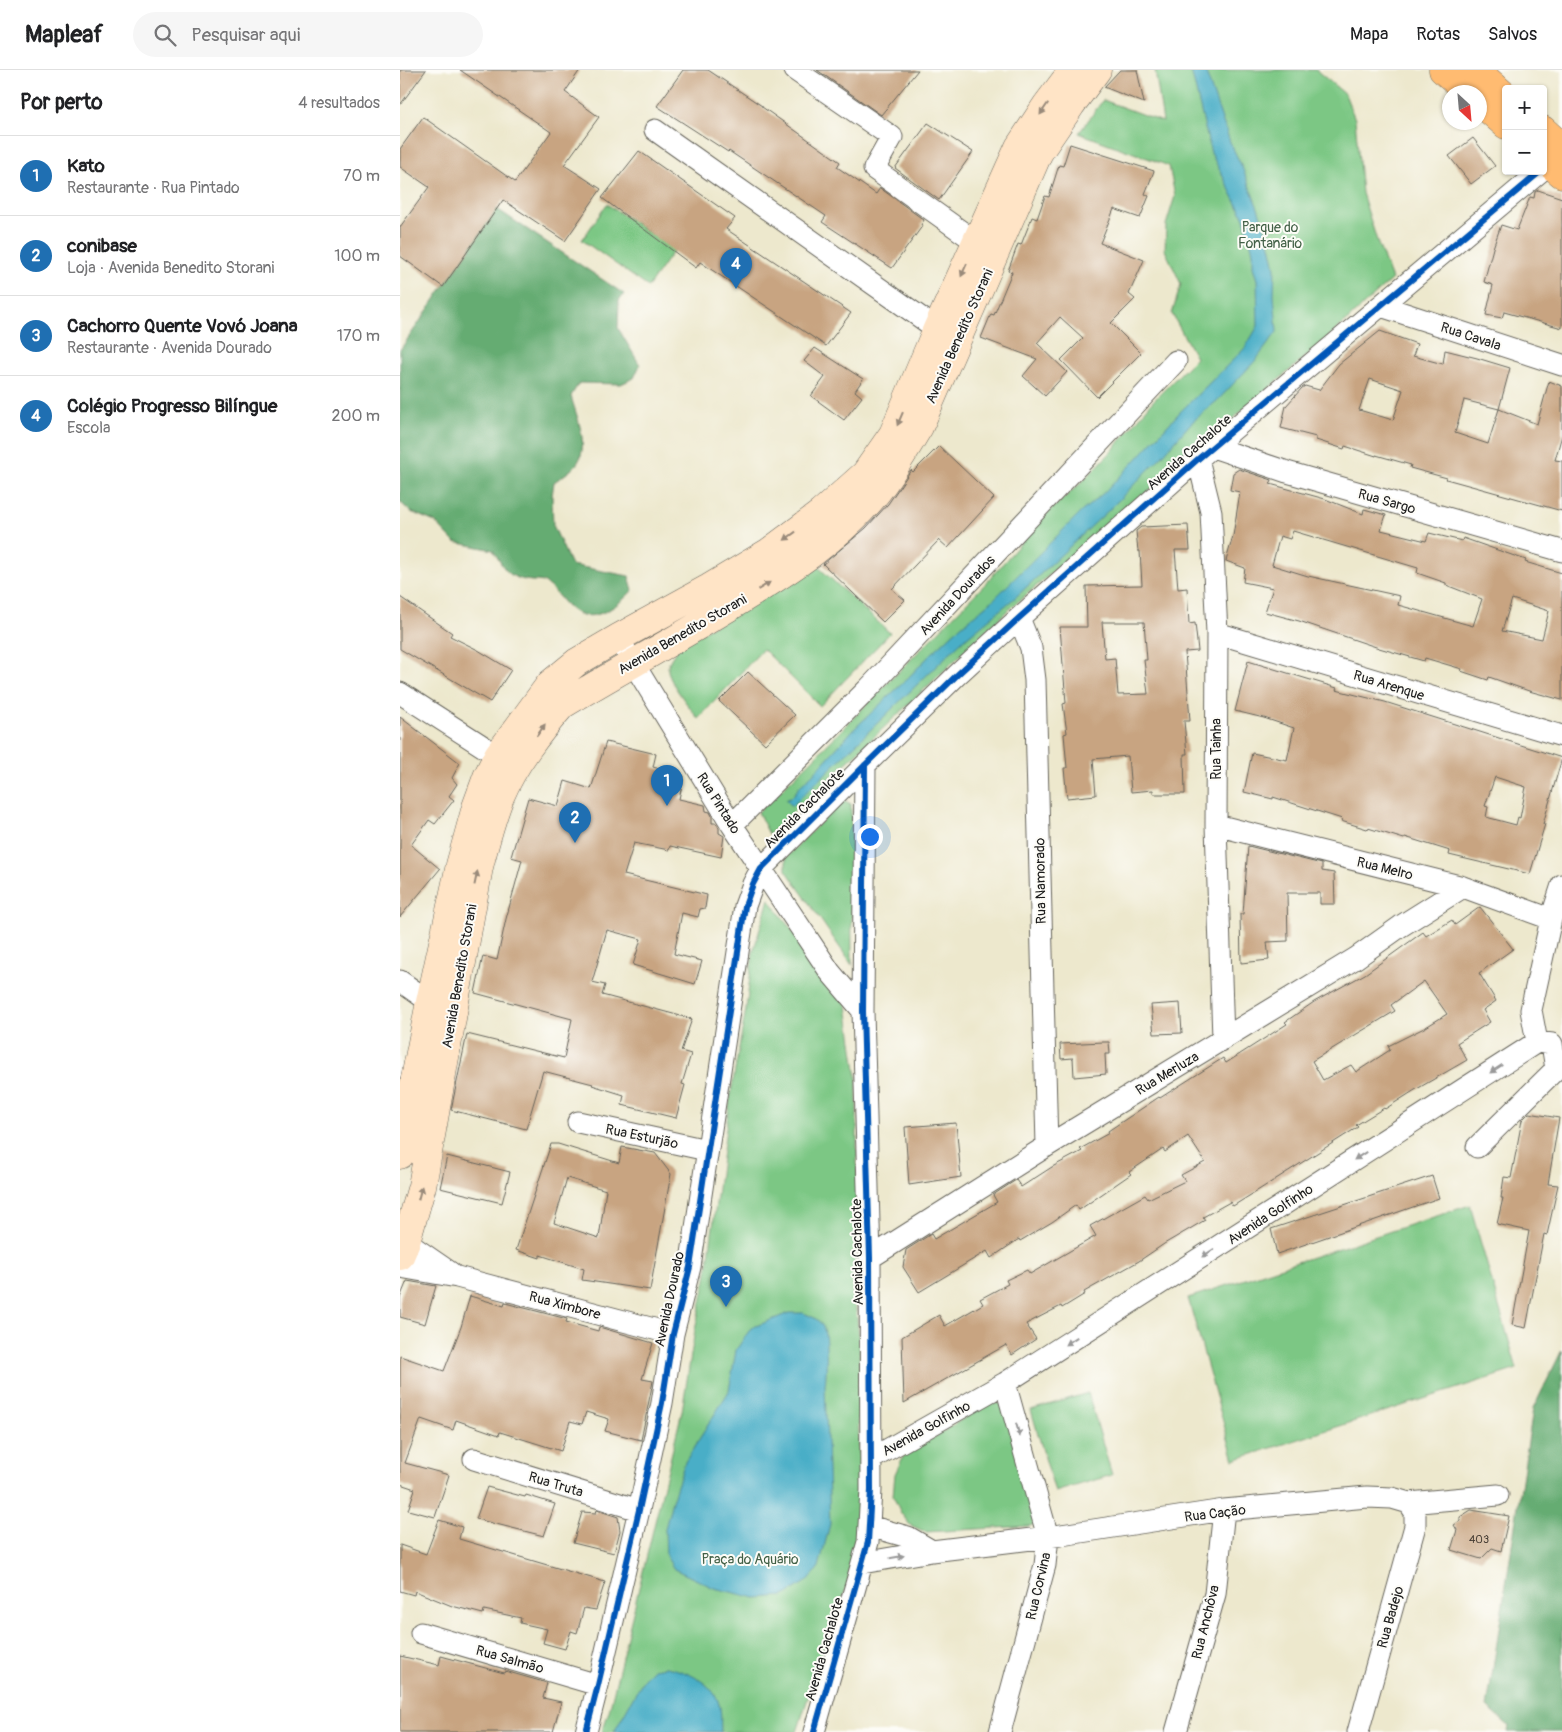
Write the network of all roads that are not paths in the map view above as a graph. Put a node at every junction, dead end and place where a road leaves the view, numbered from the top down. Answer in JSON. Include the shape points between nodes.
{"nodes":[{"id":1,"x":795,"y":70,"type":"edge"},
{"id":2,"x":1073,"y":70,"type":"edge"},
{"id":3,"x":1097,"y":70,"type":"edge"},
{"id":4,"x":1443,"y":70,"type":"edge"},
{"id":5,"x":1476,"y":70,"type":"edge"},
{"id":6,"x":1461,"y":85,"type":"edge"},
{"id":7,"x":1502,"y":93,"type":"edge"},
{"id":8,"x":1487,"y":108,"type":"edge"},
{"id":9,"x":1502,"y":121,"type":"edge"},
{"id":10,"x":655,"y":130,"type":"dead end"},
{"id":11,"x":1547,"y":144,"type":"edge"},
{"id":12,"x":1552,"y":162,"type":"edge"},
{"id":13,"x":976,"y":242,"type":"junction"},
{"id":14,"x":1381,"y":306,"type":"junction"},
{"id":15,"x":938,"y":329,"type":"junction"},
{"id":16,"x":1176,"y":361,"type":"dead end"},
{"id":17,"x":1562,"y":365,"type":"edge"},
{"id":18,"x":1206,"y":453,"type":"junction"},
{"id":19,"x":1562,"y":551,"type":"edge"},
{"id":20,"x":1019,"y":618,"type":"junction"},
{"id":21,"x":1217,"y":633,"type":"junction"},
{"id":22,"x":618,"y":638,"type":"junction"},
{"id":23,"x":633,"y":664,"type":"junction"},
{"id":24,"x":400,"y":693,"type":"edge"},
{"id":25,"x":1562,"y":736,"type":"edge"},
{"id":26,"x":507,"y":762,"type":"junction"},
{"id":27,"x":865,"y":765,"type":"junction"},
{"id":28,"x":732,"y":825,"type":"junction"},
{"id":29,"x":1216,"y":825,"type":"junction"},
{"id":30,"x":762,"y":869,"type":"junction"},
{"id":31,"x":1562,"y":885,"type":"edge"},
{"id":32,"x":1463,"y":887,"type":"junction"},
{"id":33,"x":1551,"y":919,"type":"junction"},
{"id":34,"x":400,"y":981,"type":"edge"},
{"id":35,"x":442,"y":1007,"type":"junction"},
{"id":36,"x":863,"y":1011,"type":"junction"},
{"id":37,"x":1222,"y":1039,"type":"junction"},
{"id":38,"x":1538,"y":1042,"type":"junction"},
{"id":39,"x":578,"y":1122,"type":"dead end"},
{"id":40,"x":1047,"y":1146,"type":"junction"},
{"id":41,"x":1477,"y":1147,"type":"dead end"},
{"id":42,"x":707,"y":1150,"type":"junction"},
{"id":43,"x":400,"y":1155,"type":"edge"},
{"id":44,"x":402,"y":1255,"type":"edge"},
{"id":45,"x":870,"y":1258,"type":"junction"},
{"id":46,"x":673,"y":1334,"type":"junction"},
{"id":47,"x":1005,"y":1383,"type":"junction"},
{"id":48,"x":474,"y":1459,"type":"dead end"},
{"id":49,"x":871,"y":1459,"type":"junction"},
{"id":50,"x":1498,"y":1494,"type":"dead end"},
{"id":51,"x":1409,"y":1503,"type":"junction"},
{"id":52,"x":639,"y":1510,"type":"junction"},
{"id":53,"x":1224,"y":1510,"type":"junction"},
{"id":54,"x":870,"y":1526,"type":"junction"},
{"id":55,"x":1048,"y":1537,"type":"junction"},
{"id":56,"x":932,"y":1551,"type":"junction"},
{"id":57,"x":862,"y":1563,"type":"junction"},
{"id":58,"x":422,"y":1633,"type":"dead end"},
{"id":59,"x":598,"y":1685,"type":"junction"},
{"id":60,"x":586,"y":1732,"type":"edge"},
{"id":61,"x":814,"y":1732,"type":"edge"},
{"id":62,"x":1000,"y":1732,"type":"edge"},
{"id":63,"x":1176,"y":1732,"type":"edge"},
{"id":64,"x":1358,"y":1732,"type":"edge"}],
"edges":[{"from":1,"to":13,"type":"street","via":[[892,137],[874,169]]},
{"from":2,"to":13,"type":"main road","name":"Avenida Benedito Storani","one_way":true,"via":[[1019,147]]},
{"from":23,"to":3,"type":"main road","name":"Avenida Benedito Storani","one_way":true,"via":[[796,566],[836,534],[868,502],[919,427],[1039,152]]},
{"from":4,"to":6,"type":"main road"},
{"from":5,"to":7,"type":"main road"},
{"from":8,"to":9,"type":"main road"},
{"from":10,"to":15,"type":"street"},
{"from":11,"to":12,"type":"main road"},
{"from":12,"to":14,"type":"street","name":"Avenida Cachalote"},
{"from":13,"to":15,"type":"main road","name":"Avenida Benedito Storani","one_way":true},
{"from":14,"to":17,"type":"street","name":"Rua Cavala"},
{"from":14,"to":18,"type":"street","name":"Avenida Cachalote"},
{"from":15,"to":22,"type":"main road","name":"Avenida Benedito Storani","one_way":true,"via":[[894,434],[865,474],[820,514],[768,552]]},
{"from":16,"to":28,"type":"street","name":"Avenida Dourados","via":[[868,689]]},
{"from":18,"to":19,"type":"street","name":"Rua Sargo","via":[[1287,472]]},
{"from":18,"to":20,"type":"street","name":"Avenida Cachalote"},
{"from":18,"to":21,"type":"street","name":"Rua Tainha"},
{"from":20,"to":27,"type":"street","name":"Avenida Cachalote"},
{"from":20,"to":40,"type":"street","name":"Rua Namorado","via":[[1031,648],[1035,680]]},
{"from":21,"to":25,"type":"street","name":"Rua Arenque"},
{"from":21,"to":29,"type":"street","name":"Rua Tainha"},
{"from":22,"to":23,"type":"street","name":"Rua Pintado"},
{"from":22,"to":26,"type":"main road","name":"Avenida Benedito Storani","via":[[577,662],[550,684]]},
{"from":26,"to":23,"type":"main road","name":"Avenida Benedito Storani","one_way":true,"via":[[562,705]]},
{"from":23,"to":28,"type":"street","name":"Rua Pintado"},
{"from":24,"to":26,"type":"street"},
{"from":26,"to":35,"type":"main road","name":"Avenida Benedito Storani","via":[[487,777],[460,865]]},
{"from":27,"to":30,"type":"street","name":"Avenida Cachalote"},
{"from":27,"to":36,"type":"street","name":"Avenida Cachalote"},
{"from":28,"to":30,"type":"street","name":"Rua Pintado"},
{"from":29,"to":32,"type":"street","name":"Rua Melro"},
{"from":29,"to":37,"type":"street","name":"Rua Tainha"},
{"from":30,"to":36,"type":"street","name":"Rua Pintado","via":[[830,972]]},
{"from":30,"to":42,"type":"street","name":"Avenida Dourado","via":[[745,906]]},
{"from":31,"to":33,"type":"street"},
{"from":32,"to":33,"type":"street","name":"Rua Melro"},
{"from":32,"to":37,"type":"street","name":"Rua Merluza","via":[[1356,958]]},
{"from":33,"to":38,"type":"street","via":[[1532,1010]]},
{"from":34,"to":35,"type":"street"},
{"from":35,"to":43,"type":"main road","name":"Avenida Benedito Storani"},
{"from":44,"to":35,"type":"main road","name":"Avenida Benedito Storani","one_way":true,"via":[[422,1186]]},
{"from":36,"to":45,"type":"street","name":"Avenida Cachalote"},
{"from":37,"to":40,"type":"street","name":"Rua Merluza"},
{"from":38,"to":41,"type":"street","via":[[1552,1044],[1556,1069]]},
{"from":38,"to":47,"type":"street","name":"Avenida Golfinho","one_way":true},
{"from":39,"to":42,"type":"street","name":"Rua Esturjão"},
{"from":40,"to":45,"type":"street","name":"Rua Merluza"},
{"from":42,"to":46,"type":"street","name":"Avenida Dourado","via":[[690,1267]]},
{"from":44,"to":46,"type":"street","name":"Rua Ximbore","via":[[457,1277]]},
{"from":45,"to":49,"type":"street","name":"Avenida Cachalote"},
{"from":46,"to":52,"type":"street","name":"Avenida Dourado"},
{"from":47,"to":49,"type":"street","name":"Avenida Golfinho"},
{"from":47,"to":55,"type":"street","name":"Rua Corvina","one_way":true},
{"from":48,"to":52,"type":"street","name":"Rua Truta"},
{"from":49,"to":54,"type":"street","name":"Avenida Cachalote"},
{"from":50,"to":51,"type":"street","name":"Rua Cação"},
{"from":51,"to":53,"type":"street","name":"Rua Cação","via":[[1392,1498],[1367,1497]]},
{"from":51,"to":64,"type":"street","name":"Rua Badejo","via":[[1415,1512],[1415,1526]]},
{"from":52,"to":59,"type":"street","name":"Avenida Dourado"},
{"from":53,"to":55,"type":"street","name":"Rua Cação"},
{"from":53,"to":63,"type":"street","name":"Rua Anchôva","via":[[1215,1594]]},
{"from":54,"to":56,"type":"street","via":[[908,1537]]},
{"from":54,"to":57,"type":"street","name":"Avenida Cachalote"},
{"from":55,"to":56,"type":"street","name":"Rua Cação"},
{"from":55,"to":62,"type":"street","name":"Rua Corvina","via":[[1045,1565]]},
{"from":57,"to":56,"type":"street","name":"Rua Cação","one_way":true},
{"from":57,"to":61,"type":"street","name":"Avenida Cachalote"},
{"from":58,"to":59,"type":"street","name":"Rua Salmão"},
{"from":59,"to":60,"type":"street","name":"Avenida Dourado"}]}
